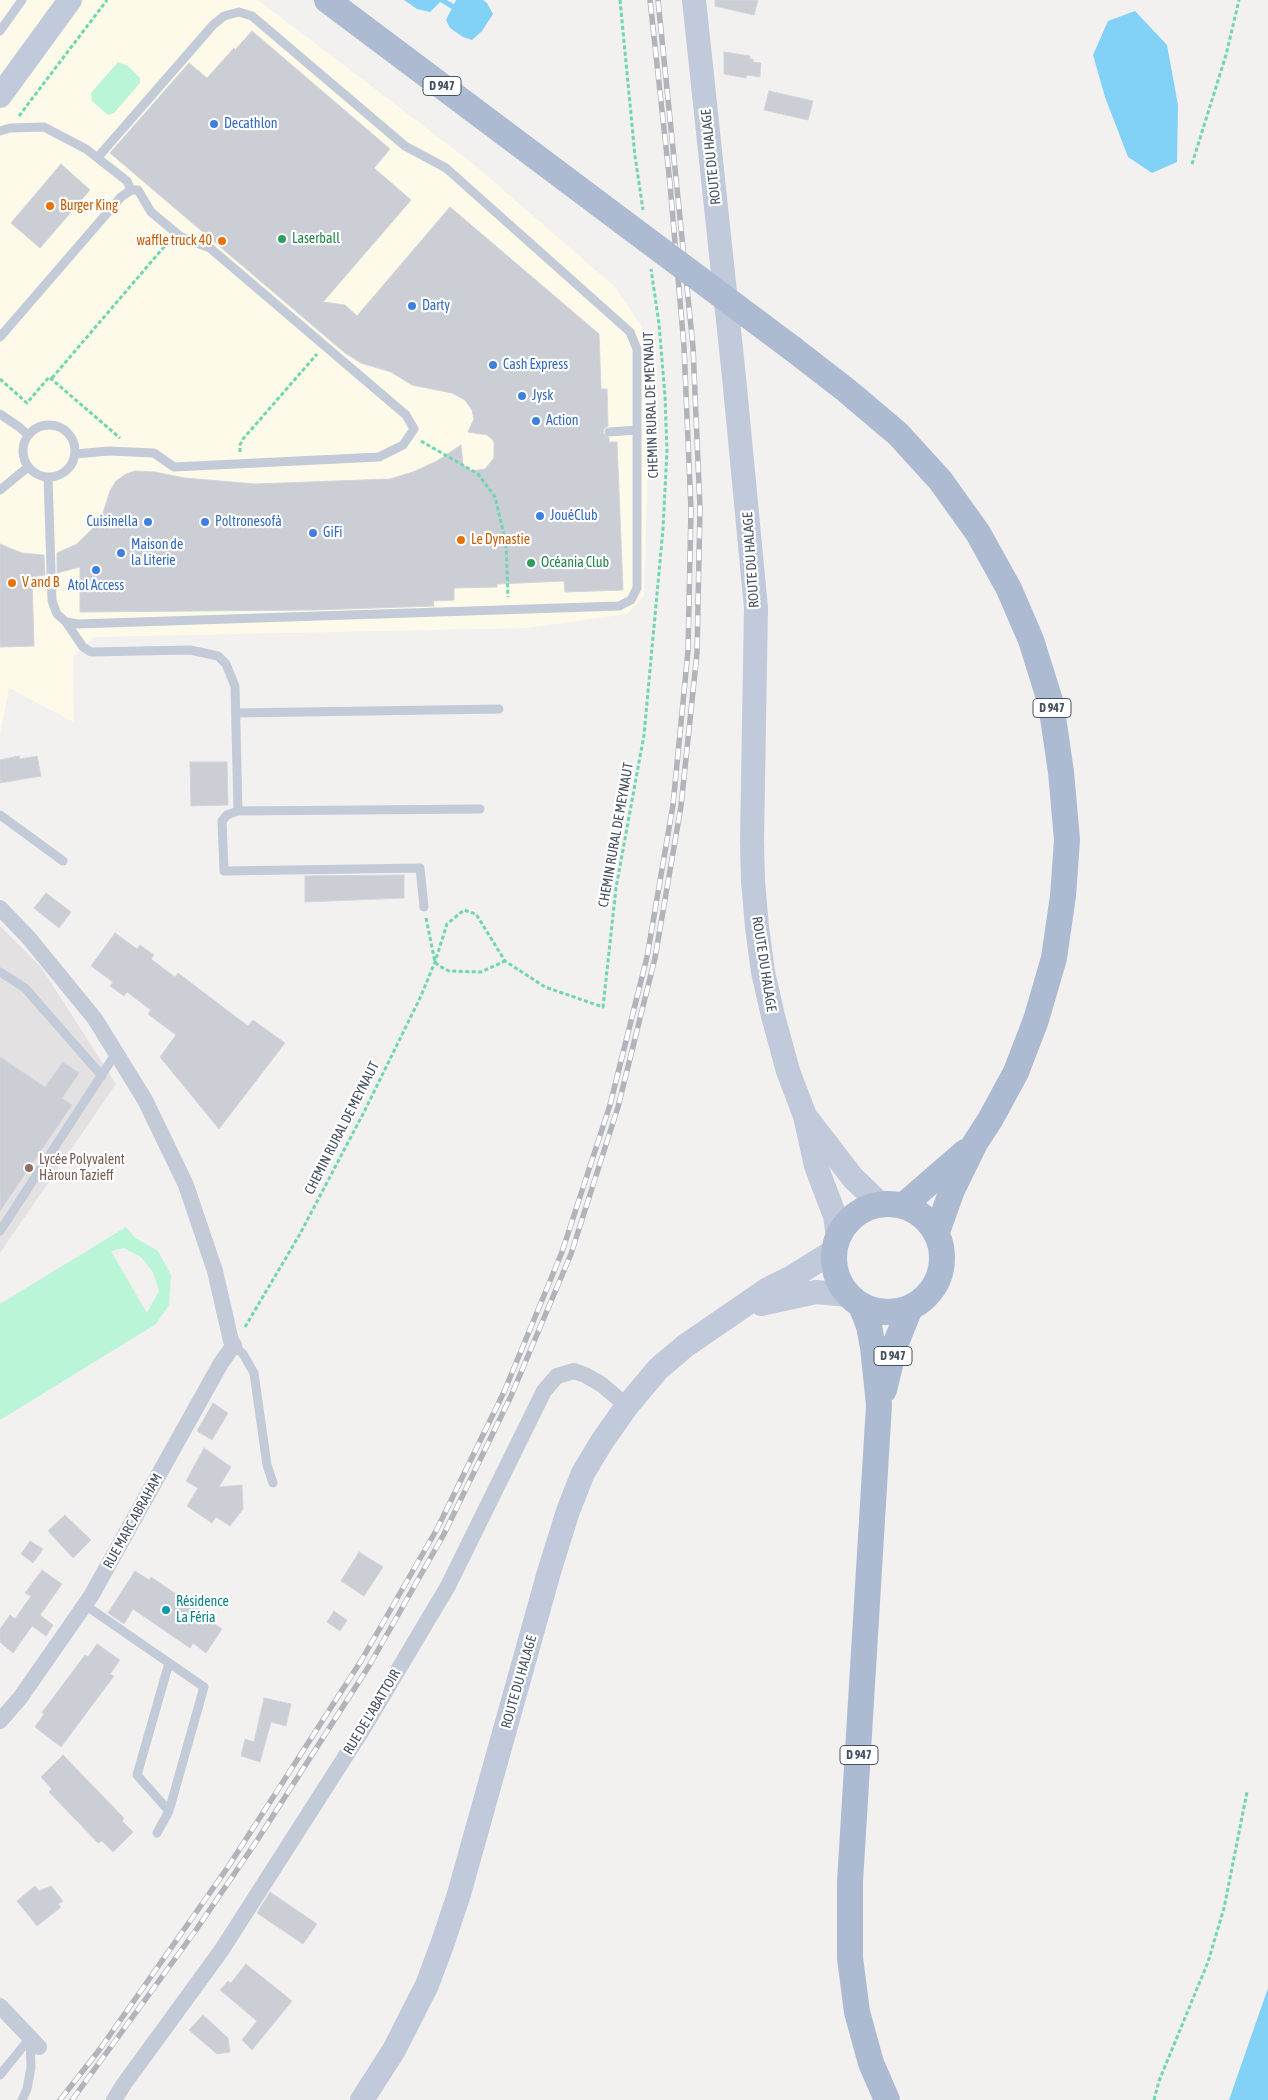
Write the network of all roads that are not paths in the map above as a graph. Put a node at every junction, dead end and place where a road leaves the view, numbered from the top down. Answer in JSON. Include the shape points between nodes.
{"nodes":[{"id":1,"x":22,"y":0,"type":"edge"},
{"id":2,"x":70,"y":0,"type":"edge"},
{"id":3,"x":327,"y":0,"type":"edge"},
{"id":4,"x":694,"y":0,"type":"edge"},
{"id":5,"x":0,"y":31,"type":"edge"},
{"id":6,"x":0,"y":96,"type":"edge"},
{"id":7,"x":0,"y":131,"type":"edge"},
{"id":8,"x":98,"y":157,"type":"junction"},
{"id":9,"x":131,"y":190,"type":"junction"},
{"id":10,"x":0,"y":336,"type":"edge"},
{"id":11,"x":0,"y":414,"type":"edge"},
{"id":12,"x":637,"y":430,"type":"junction"},
{"id":13,"x":609,"y":432,"type":"dead end"},
{"id":14,"x":28,"y":435,"type":"junction"},
{"id":15,"x":75,"y":454,"type":"junction"},
{"id":16,"x":28,"y":467,"type":"junction"},
{"id":17,"x":48,"y":477,"type":"junction"},
{"id":18,"x":0,"y":490,"type":"edge"},
{"id":19,"x":66,"y":622,"type":"junction"},
{"id":20,"x":499,"y":709,"type":"dead end"},
{"id":21,"x":236,"y":713,"type":"junction"},
{"id":22,"x":480,"y":809,"type":"dead end"},
{"id":23,"x":238,"y":811,"type":"junction"},
{"id":24,"x":0,"y":815,"type":"edge"},
{"id":25,"x":63,"y":861,"type":"dead end"},
{"id":26,"x":0,"y":908,"type":"edge"},
{"id":27,"x":424,"y":908,"type":"road end"},
{"id":28,"x":0,"y":972,"type":"edge"},
{"id":29,"x":116,"y":1053,"type":"junction"},
{"id":30,"x":102,"y":1076,"type":"junction"},
{"id":31,"x":805,"y":1116,"type":"junction"},
{"id":32,"x":975,"y":1143,"type":"junction"},
{"id":33,"x":892,"y":1204,"type":"junction"},
{"id":34,"x":0,"y":1231,"type":"edge"},
{"id":35,"x":937,"y":1232,"type":"junction"},
{"id":36,"x":836,"y":1244,"type":"junction"},
{"id":37,"x":855,"y":1300,"type":"junction"},
{"id":38,"x":739,"y":1308,"type":"junction"},
{"id":39,"x":910,"y":1308,"type":"junction"},
{"id":40,"x":234,"y":1344,"type":"junction"},
{"id":41,"x":879,"y":1405,"type":"junction"},
{"id":42,"x":627,"y":1406,"type":"junction"},
{"id":43,"x":273,"y":1483,"type":"dead end"},
{"id":44,"x":85,"y":1605,"type":"junction"},
{"id":45,"x":169,"y":1663,"type":"junction"},
{"id":46,"x":0,"y":1721,"type":"edge"},
{"id":47,"x":168,"y":1811,"type":"junction"},
{"id":48,"x":157,"y":1833,"type":"dead end"},
{"id":49,"x":0,"y":2006,"type":"edge"},
{"id":50,"x":34,"y":2042,"type":"junction"},
{"id":51,"x":0,"y":2075,"type":"edge"},
{"id":52,"x":22,"y":2100,"type":"edge"},
{"id":53,"x":114,"y":2100,"type":"edge"},
{"id":54,"x":362,"y":2100,"type":"edge"},
{"id":55,"x":887,"y":2100,"type":"edge"}],
"edges":[{"from":1,"to":5,"type":"lane"},
{"from":2,"to":6,"type":"main road"},
{"from":3,"to":32,"type":"main road","number":"D 947","bridge":true,"via":[[634,219],[846,390],[898,434],[940,480],[978,533],[1009,589],[1051,704],[1062,772],[1067,840],[1064,896],[1054,958],[1036,1020],[1016,1072]]},
{"from":4,"to":31,"type":"main road","name":"ROUTE DU HALAGE","via":[[756,608],[753,881],[763,972],[788,1071]]},
{"from":7,"to":8,"type":"lane","via":[[44,127],[62,134]]},
{"from":8,"to":9,"type":"lane","via":[[127,181]]},
{"from":8,"to":12,"type":"lane","via":[[213,25],[224,16],[238,12],[252,16],[405,146],[446,168],[630,332],[637,349]]},
{"from":9,"to":10,"type":"lane","via":[[121,197]]},
{"from":9,"to":15,"type":"lane","via":[[138,190],[151,212],[176,233],[190,242],[210,248],[406,414],[414,429],[403,445],[379,457],[174,467],[154,453]]},
{"from":11,"to":14,"type":"lane"},
{"from":12,"to":13,"type":"lane"},
{"from":12,"to":19,"type":"lane","via":[[637,588],[631,600],[619,606],[88,624]]},
{"from":14,"to":15,"type":"lane","via":[[42,426],[59,427],[72,438]]},
{"from":14,"to":16,"type":"lane","via":[[23,451]]},
{"from":15,"to":17,"type":"lane","via":[[69,468]]},
{"from":16,"to":17,"type":"lane"},
{"from":16,"to":18,"type":"lane"},
{"from":17,"to":19,"type":"lane","via":[[52,601],[57,614]]},
{"from":19,"to":21,"type":"lane","via":[[91,652],[190,650],[218,656],[232,675]]},
{"from":20,"to":21,"type":"lane"},
{"from":21,"to":23,"type":"lane"},
{"from":22,"to":23,"type":"lane"},
{"from":23,"to":27,"type":"lane","via":[[222,821],[224,870],[420,868]]},
{"from":24,"to":25,"type":"lane"},
{"from":26,"to":29,"type":"street","via":[[95,1019]]},
{"from":28,"to":30,"type":"lane","via":[[25,988]]},
{"from":29,"to":30,"type":"lane"},
{"from":29,"to":40,"type":"street","via":[[145,1100],[186,1185],[215,1271]]},
{"from":30,"to":34,"type":"lane"},
{"from":31,"to":33,"type":"main road","name":"ROUTE DU HALAGE","via":[[853,1178]]},
{"from":31,"to":36,"type":"main road","name":"ROUTE DU HALAGE","via":[[816,1166],[835,1216]]},
{"from":32,"to":33,"type":"main road","number":"D 947"},
{"from":32,"to":35,"type":"main road","number":"D 947","via":[[952,1190]]},
{"from":33,"to":35,"type":"main road","via":[[917,1211]]},
{"from":33,"to":36,"type":"main road","via":[[866,1208],[854,1215],[844,1225]]},
{"from":35,"to":39,"type":"main road","via":[[942,1246],[940,1276],[923,1300]]},
{"from":36,"to":37,"type":"main road","via":[[836,1274]]},
{"from":36,"to":38,"type":"main road","name":"ROUTE DU HALAGE"},
{"from":37,"to":38,"type":"main road","name":"ROUTE DU HALAGE","via":[[816,1292]]},
{"from":37,"to":39,"type":"main road","via":[[877,1311],[894,1312]]},
{"from":37,"to":41,"type":"main road","number":"D 947","via":[[869,1326]]},
{"from":38,"to":42,"type":"main road","name":"ROUTE DU HALAGE","via":[[684,1346]]},
{"from":39,"to":41,"type":"main road","number":"D 947","via":[[895,1344]]},
{"from":40,"to":43,"type":"lane","via":[[254,1373],[267,1465]]},
{"from":40,"to":44,"type":"street","name":"RUE MARC ABRAHAM"},
{"from":41,"to":55,"type":"main road","number":"D 947","via":[[850,1882],[850,1958],[857,2012],[871,2063]]},
{"from":42,"to":53,"type":"street","name":"RUE DE L'ABATTOIR","via":[[601,1384],[574,1372],[556,1376],[544,1391],[448,1586],[363,1729],[221,1951]]},
{"from":42,"to":54,"type":"main road","name":"ROUTE DU HALAGE","via":[[584,1473],[568,1511],[459,1894],[427,1985],[394,2050]]},
{"from":44,"to":45,"type":"lane"},
{"from":44,"to":46,"type":"street","name":"RUE MARC ABRAHAM","via":[[20,1698]]},
{"from":45,"to":47,"type":"lane","via":[[137,1775]]},
{"from":45,"to":47,"type":"lane","via":[[204,1687]]},
{"from":47,"to":48,"type":"lane"},
{"from":49,"to":50,"type":"street"},
{"from":50,"to":51,"type":"lane"},
{"from":50,"to":52,"type":"lane","via":[[27,2089]]}]}
